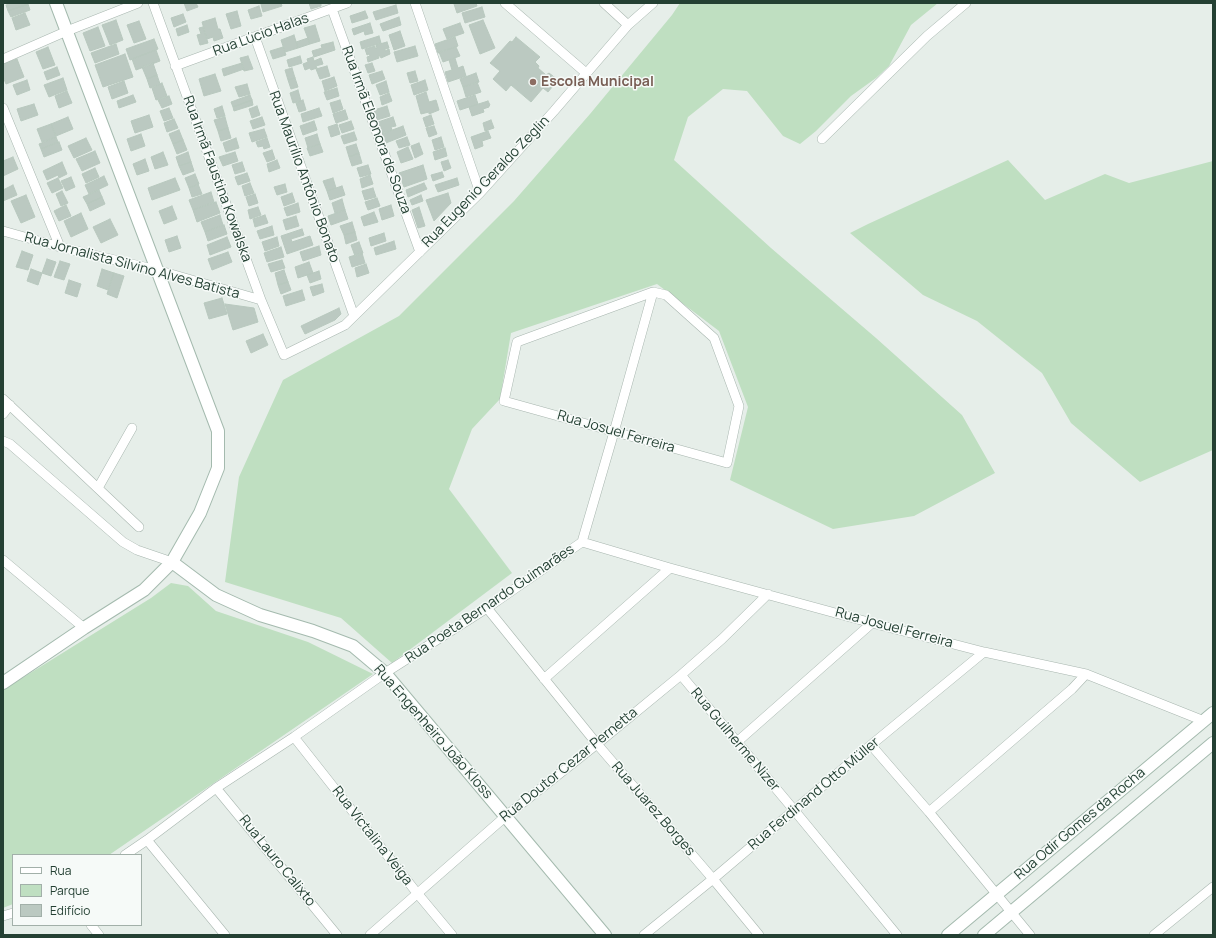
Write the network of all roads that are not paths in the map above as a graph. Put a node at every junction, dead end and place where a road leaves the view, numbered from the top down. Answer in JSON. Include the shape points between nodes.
{"nodes":[{"id":1,"x":56,"y":3,"type":"edge"},
{"id":2,"x":138,"y":3,"type":"edge"},
{"id":3,"x":153,"y":3,"type":"edge"},
{"id":4,"x":347,"y":3,"type":"edge"},
{"id":5,"x":415,"y":3,"type":"edge"},
{"id":6,"x":505,"y":3,"type":"edge"},
{"id":7,"x":604,"y":3,"type":"edge"},
{"id":8,"x":653,"y":3,"type":"edge"},
{"id":9,"x":966,"y":3,"type":"edge"},
{"id":10,"x":332,"y":8,"type":"junction"},
{"id":11,"x":628,"y":24,"type":"junction"},
{"id":12,"x":67,"y":32,"type":"junction"},
{"id":13,"x":254,"y":37,"type":"junction"},
{"id":14,"x":3,"y":59,"type":"edge"},
{"id":15,"x":175,"y":66,"type":"junction"},
{"id":16,"x":586,"y":73,"type":"junction"},
{"id":17,"x":3,"y":108,"type":"edge"},
{"id":18,"x":822,"y":139,"type":"dead end"},
{"id":19,"x":480,"y":193,"type":"junction"},
{"id":20,"x":3,"y":232,"type":"edge"},
{"id":21,"x":60,"y":247,"type":"junction"},
{"id":22,"x":420,"y":252,"type":"junction"},
{"id":23,"x":157,"y":270,"type":"junction"},
{"id":24,"x":653,"y":292,"type":"junction"},
{"id":25,"x":261,"y":300,"type":"junction"},
{"id":26,"x":354,"y":316,"type":"junction"},
{"id":27,"x":284,"y":355,"type":"joint"},
{"id":28,"x":6,"y":402,"type":"edge"},
{"id":29,"x":3,"y":414,"type":"edge"},
{"id":30,"x":132,"y":428,"type":"dead end"},
{"id":31,"x":614,"y":432,"type":"junction"},
{"id":32,"x":3,"y":441,"type":"edge"},
{"id":33,"x":98,"y":488,"type":"junction"},
{"id":34,"x":138,"y":527,"type":"dead end"},
{"id":35,"x":582,"y":542,"type":"junction"},
{"id":36,"x":3,"y":560,"type":"edge"},
{"id":37,"x":172,"y":562,"type":"junction"},
{"id":38,"x":670,"y":568,"type":"junction"},
{"id":39,"x":768,"y":594,"type":"junction"},
{"id":40,"x":487,"y":608,"type":"junction"},
{"id":41,"x":872,"y":623,"type":"junction"},
{"id":42,"x":84,"y":628,"type":"junction"},
{"id":43,"x":984,"y":652,"type":"junction"},
{"id":44,"x":385,"y":673,"type":"junction"},
{"id":45,"x":1086,"y":674,"type":"junction"},
{"id":46,"x":680,"y":675,"type":"junction"},
{"id":47,"x":544,"y":678,"type":"junction"},
{"id":48,"x":4,"y":681,"type":"edge"},
{"id":49,"x":1213,"y":713,"type":"edge"},
{"id":50,"x":1204,"y":722,"type":"junction"},
{"id":51,"x":294,"y":736,"type":"junction"},
{"id":52,"x":737,"y":742,"type":"junction"},
{"id":53,"x":1213,"y":743,"type":"edge"},
{"id":54,"x":597,"y":744,"type":"junction"},
{"id":55,"x":871,"y":745,"type":"junction"},
{"id":56,"x":216,"y":788,"type":"junction"},
{"id":57,"x":794,"y":810,"type":"junction"},
{"id":58,"x":929,"y":812,"type":"junction"},
{"id":59,"x":506,"y":816,"type":"junction"},
{"id":60,"x":147,"y":840,"type":"junction"},
{"id":61,"x":126,"y":854,"type":"edge"},
{"id":62,"x":713,"y":879,"type":"junction"},
{"id":63,"x":1213,"y":887,"type":"edge"},
{"id":64,"x":417,"y":893,"type":"junction"},
{"id":65,"x":997,"y":894,"type":"junction"},
{"id":66,"x":1011,"y":912,"type":"junction"},
{"id":67,"x":91,"y":926,"type":"edge"},
{"id":68,"x":99,"y":935,"type":"edge"},
{"id":69,"x":225,"y":935,"type":"edge"},
{"id":70,"x":337,"y":935,"type":"edge"},
{"id":71,"x":370,"y":935,"type":"edge"},
{"id":72,"x":452,"y":935,"type":"edge"},
{"id":73,"x":605,"y":935,"type":"edge"},
{"id":74,"x":644,"y":935,"type":"edge"},
{"id":75,"x":759,"y":935,"type":"edge"},
{"id":76,"x":897,"y":935,"type":"edge"},
{"id":77,"x":948,"y":935,"type":"edge"},
{"id":78,"x":984,"y":935,"type":"edge"},
{"id":79,"x":1030,"y":935,"type":"edge"},
{"id":80,"x":1154,"y":935,"type":"edge"}],
"edges":[{"from":1,"to":12,"type":"street"},
{"from":2,"to":12,"type":"street"},
{"from":3,"to":15,"type":"street","name":"Rua Irmã Faustina Kowalska"},
{"from":4,"to":10,"type":"street","name":"Rua Lúcio Halas"},
{"from":5,"to":19,"type":"street"},
{"from":6,"to":16,"type":"street"},
{"from":7,"to":11,"type":"street"},
{"from":8,"to":11,"type":"street","name":"Rua Eugenio Geraldo Zeglin"},
{"from":9,"to":18,"type":"street","via":[[927,36]]},
{"from":10,"to":13,"type":"street","name":"Rua Lúcio Halas"},
{"from":10,"to":22,"type":"street","name":"Rua Irmã Eleonora de Souza"},
{"from":11,"to":16,"type":"street","name":"Rua Eugenio Geraldo Zeglin"},
{"from":12,"to":14,"type":"street"},
{"from":12,"to":23,"type":"street"},
{"from":13,"to":15,"type":"street","name":"Rua Lúcio Halas"},
{"from":13,"to":26,"type":"street","name":"Rua Maurílio Antônio Bonato"},
{"from":15,"to":25,"type":"street","name":"Rua Irmã Faustina Kowalska"},
{"from":16,"to":19,"type":"street","name":"Rua Eugenio Geraldo Zeglin"},
{"from":17,"to":21,"type":"street"},
{"from":19,"to":22,"type":"street","name":"Rua Eugenio Geraldo Zeglin"},
{"from":20,"to":21,"type":"street","name":"Rua Jornalista Silvino Alves Batista"},
{"from":21,"to":23,"type":"street","name":"Rua Jornalista Silvino Alves Batista"},
{"from":22,"to":26,"type":"street","name":"Rua Eugenio Geraldo Zeglin"},
{"from":23,"to":25,"type":"street","name":"Rua Jornalista Silvino Alves Batista"},
{"from":23,"to":37,"type":"street","via":[[218,431],[218,468],[200,513]]},
{"from":24,"to":31,"type":"street","name":"Rua Poeta Bernardo Guimarães"},
{"from":24,"to":31,"type":"street","name":"Rua Josuel Ferreira","via":[[517,342],[504,401]]},
{"from":24,"to":31,"type":"street","name":"Rua Josuel Ferreira","via":[[666,295],[714,338],[739,406],[727,463]]},
{"from":25,"to":27,"type":"street","name":"Rua Irmã Faustina Kowalska"},
{"from":26,"to":27,"type":"street","name":"Rua Eugenio Geraldo Zeglin","via":[[345,325]]},
{"from":28,"to":29,"type":"street"},
{"from":28,"to":33,"type":"street"},
{"from":30,"to":33,"type":"street"},
{"from":31,"to":35,"type":"street","name":"Rua Poeta Bernardo Guimarães"},
{"from":32,"to":37,"type":"street","name":"Rua Engenheiro João Kloss","via":[[10,444],[123,542],[137,550]]},
{"from":33,"to":34,"type":"street"},
{"from":35,"to":38,"type":"street","name":"Rua Josuel Ferreira"},
{"from":35,"to":40,"type":"street","name":"Rua Poeta Bernardo Guimarães"},
{"from":36,"to":42,"type":"street"},
{"from":37,"to":42,"type":"street","via":[[144,590]]},
{"from":37,"to":44,"type":"street","name":"Rua Engenheiro João Kloss","via":[[216,595],[260,615],[353,646]]},
{"from":38,"to":39,"type":"street","name":"Rua Josuel Ferreira"},
{"from":38,"to":47,"type":"street"},
{"from":39,"to":41,"type":"street","name":"Rua Josuel Ferreira"},
{"from":39,"to":46,"type":"street","name":"Rua Doutor Cezar Pernetta"},
{"from":40,"to":44,"type":"street","name":"Rua Poeta Bernardo Guimarães"},
{"from":40,"to":47,"type":"street","name":"Rua Juarez Borges"},
{"from":41,"to":43,"type":"street","name":"Rua Josuel Ferreira"},
{"from":41,"to":52,"type":"street"},
{"from":42,"to":48,"type":"street"},
{"from":43,"to":45,"type":"street","name":"Rua Josuel Ferreira"},
{"from":43,"to":55,"type":"street","name":"Rua Ferdinand Otto Müller"},
{"from":44,"to":51,"type":"street","name":"Rua Poeta Bernardo Guimarães"},
{"from":44,"to":59,"type":"street","name":"Rua Engenheiro João Kloss"},
{"from":45,"to":50,"type":"street","name":"Rua Josuel Ferreira"},
{"from":45,"to":58,"type":"street","via":[[1072,689]]},
{"from":46,"to":52,"type":"street","name":"Rua Guilherme Nizer"},
{"from":46,"to":54,"type":"street","name":"Rua Doutor Cezar Pernetta"},
{"from":47,"to":54,"type":"street","name":"Rua Juarez Borges"},
{"from":49,"to":50,"type":"street","name":"Rua Odir Gomes da Rocha"},
{"from":50,"to":65,"type":"street","name":"Rua Odir Gomes da Rocha"},
{"from":51,"to":56,"type":"street","name":"Rua Poeta Bernardo Guimarães"},
{"from":51,"to":64,"type":"street","name":"Rua Victalina Veiga"},
{"from":52,"to":57,"type":"street","name":"Rua Guilherme Nizer"},
{"from":53,"to":66,"type":"street","name":"Rua Odir Gomes da Rocha"},
{"from":54,"to":59,"type":"street","name":"Rua Doutor Cezar Pernetta"},
{"from":54,"to":62,"type":"street","name":"Rua Juarez Borges"},
{"from":55,"to":57,"type":"street","name":"Rua Ferdinand Otto Müller"},
{"from":55,"to":58,"type":"street"},
{"from":56,"to":60,"type":"street","name":"Rua Poeta Bernardo Guimarães"},
{"from":56,"to":70,"type":"street","name":"Rua Lauro Calixto"},
{"from":57,"to":62,"type":"street","name":"Rua Ferdinand Otto Müller"},
{"from":57,"to":76,"type":"street","name":"Rua Guilherme Nizer"},
{"from":58,"to":65,"type":"street"},
{"from":59,"to":64,"type":"street","name":"Rua Doutor Cezar Pernetta"},
{"from":59,"to":73,"type":"street","name":"Rua Engenheiro João Kloss"},
{"from":60,"to":61,"type":"street","name":"Rua Poeta Bernardo Guimarães"},
{"from":60,"to":69,"type":"street"},
{"from":62,"to":74,"type":"street","name":"Rua Ferdinand Otto Müller"},
{"from":62,"to":75,"type":"street","name":"Rua Juarez Borges"},
{"from":63,"to":80,"type":"street"},
{"from":64,"to":71,"type":"street","name":"Rua Doutor Cezar Pernetta"},
{"from":64,"to":72,"type":"street","name":"Rua Victalina Veiga"},
{"from":65,"to":66,"type":"street"},
{"from":65,"to":77,"type":"street","name":"Rua Odir Gomes da Rocha"},
{"from":66,"to":78,"type":"street","name":"Rua Odir Gomes da Rocha"},
{"from":66,"to":79,"type":"street"},
{"from":67,"to":68,"type":"street"}]}
